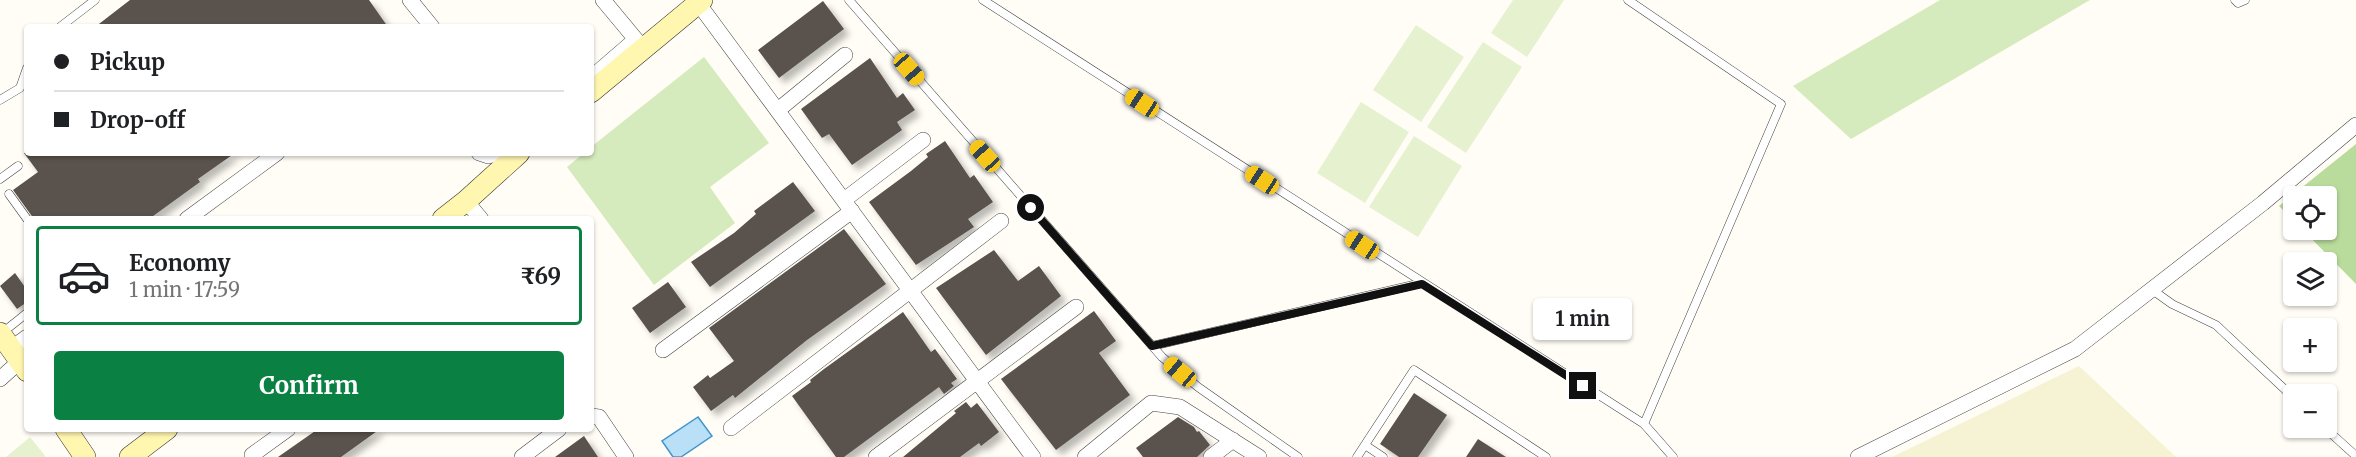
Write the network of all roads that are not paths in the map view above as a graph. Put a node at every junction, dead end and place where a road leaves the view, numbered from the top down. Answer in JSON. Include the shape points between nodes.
{"nodes":[{"id":1,"x":95,"y":0,"type":"edge"},
{"id":2,"x":410,"y":0,"type":"edge"},
{"id":3,"x":603,"y":0,"type":"edge"},
{"id":4,"x":849,"y":0,"type":"edge"},
{"id":5,"x":983,"y":0,"type":"edge"},
{"id":6,"x":1628,"y":0,"type":"edge"},
{"id":7,"x":2235,"y":0,"type":"edge"},
{"id":8,"x":2245,"y":0,"type":"edge"},
{"id":9,"x":700,"y":1,"type":"edge"},
{"id":10,"x":64,"y":24,"type":"edge"},
{"id":11,"x":430,"y":24,"type":"edge"},
{"id":12,"x":639,"y":44,"type":"junction"},
{"id":13,"x":846,"y":55,"type":"dead end"},
{"id":14,"x":594,"y":76,"type":"edge"},
{"id":15,"x":24,"y":77,"type":"edge"},
{"id":16,"x":594,"y":89,"type":"edge"},
{"id":17,"x":0,"y":100,"type":"edge"},
{"id":18,"x":777,"y":110,"type":"junction"},
{"id":19,"x":2356,"y":125,"type":"edge"},
{"id":20,"x":923,"y":140,"type":"dead end"},
{"id":21,"x":273,"y":156,"type":"edge"},
{"id":22,"x":516,"y":156,"type":"edge"},
{"id":23,"x":18,"y":166,"type":"dead end"},
{"id":24,"x":0,"y":179,"type":"edge"},
{"id":25,"x":9,"y":194,"type":"dead end"},
{"id":26,"x":466,"y":201,"type":"junction"},
{"id":27,"x":848,"y":206,"type":"junction"},
{"id":28,"x":25,"y":216,"type":"edge"},
{"id":29,"x":192,"y":216,"type":"edge"},
{"id":30,"x":447,"y":216,"type":"edge"},
{"id":31,"x":478,"y":216,"type":"edge"},
{"id":32,"x":1001,"y":221,"type":"dead end"},
{"id":33,"x":1422,"y":284,"type":"junction"},
{"id":34,"x":2151,"y":289,"type":"junction"},
{"id":35,"x":910,"y":290,"type":"junction"},
{"id":36,"x":1076,"y":307,"type":"dead end"},
{"id":37,"x":24,"y":322,"type":"edge"},
{"id":38,"x":1152,"y":346,"type":"junction"},
{"id":39,"x":15,"y":348,"type":"edge"},
{"id":40,"x":663,"y":350,"type":"dead end"},
{"id":41,"x":0,"y":379,"type":"edge"},
{"id":42,"x":978,"y":381,"type":"junction"},
{"id":43,"x":2283,"y":388,"type":"edge"},
{"id":44,"x":594,"y":416,"type":"edge"},
{"id":45,"x":1644,"y":424,"type":"junction"},
{"id":46,"x":731,"y":428,"type":"dead end"},
{"id":47,"x":68,"y":432,"type":"edge"},
{"id":48,"x":163,"y":432,"type":"edge"},
{"id":49,"x":284,"y":432,"type":"edge"},
{"id":50,"x":556,"y":432,"type":"edge"},
{"id":51,"x":2336,"y":438,"type":"edge"},
{"id":52,"x":1233,"y":440,"type":"junction"},
{"id":53,"x":1365,"y":445,"type":"junction"},
{"id":54,"x":252,"y":454,"type":"dead end"},
{"id":55,"x":2356,"y":456,"type":"edge"},
{"id":56,"x":85,"y":457,"type":"edge"},
{"id":57,"x":130,"y":457,"type":"edge"},
{"id":58,"x":522,"y":457,"type":"edge"},
{"id":59,"x":626,"y":457,"type":"edge"},
{"id":60,"x":876,"y":457,"type":"edge"},
{"id":61,"x":1034,"y":457,"type":"edge"},
{"id":62,"x":1085,"y":457,"type":"edge"},
{"id":63,"x":1211,"y":457,"type":"edge"},
{"id":64,"x":1259,"y":457,"type":"edge"},
{"id":65,"x":1298,"y":457,"type":"edge"},
{"id":66,"x":1357,"y":457,"type":"edge"},
{"id":67,"x":1383,"y":457,"type":"edge"},
{"id":68,"x":1546,"y":457,"type":"edge"},
{"id":69,"x":1673,"y":457,"type":"edge"},
{"id":70,"x":1858,"y":457,"type":"edge"}],
"edges":[{"from":1,"to":10,"type":"lane"},
{"from":2,"to":11,"type":"street"},
{"from":3,"to":12,"type":"street"},
{"from":4,"to":38,"type":"lane"},
{"from":5,"to":33,"type":"lane"},
{"from":6,"to":45,"type":"lane","via":[[1781,104]]},
{"from":7,"to":8,"type":"lane"},
{"from":9,"to":12,"type":"street"},
{"from":9,"to":18,"type":"street"},
{"from":12,"to":14,"type":"street"},
{"from":12,"to":16,"type":"street"},
{"from":13,"to":18,"type":"street"},
{"from":15,"to":17,"type":"lane","via":[[20,88]]},
{"from":18,"to":27,"type":"street"},
{"from":19,"to":34,"type":"street"},
{"from":20,"to":27,"type":"street"},
{"from":21,"to":29,"type":"street"},
{"from":22,"to":26,"type":"street"},
{"from":23,"to":24,"type":"lane"},
{"from":25,"to":28,"type":"lane"},
{"from":26,"to":30,"type":"street"},
{"from":26,"to":31,"type":"street"},
{"from":27,"to":35,"type":"street"},
{"from":27,"to":40,"type":"street"},
{"from":32,"to":35,"type":"street"},
{"from":33,"to":38,"type":"lane"},
{"from":33,"to":45,"type":"lane"},
{"from":34,"to":43,"type":"lane","via":[[2216,325]]},
{"from":34,"to":70,"type":"street","via":[[2075,349]]},
{"from":35,"to":42,"type":"street"},
{"from":35,"to":46,"type":"street"},
{"from":36,"to":42,"type":"street"},
{"from":37,"to":39,"type":"lane"},
{"from":38,"to":65,"type":"lane","via":[[1198,387]]},
{"from":39,"to":41,"type":"street"},
{"from":42,"to":60,"type":"street"},
{"from":42,"to":61,"type":"street"},
{"from":44,"to":59,"type":"street","via":[[599,417]]},
{"from":45,"to":69,"type":"lane"},
{"from":47,"to":56,"type":"street"},
{"from":48,"to":57,"type":"street"},
{"from":49,"to":54,"type":"street"},
{"from":50,"to":58,"type":"street"},
{"from":51,"to":55,"type":"lane"},
{"from":52,"to":62,"type":"street","via":[[1180,406],[1151,403]]},
{"from":52,"to":63,"type":"street"},
{"from":52,"to":64,"type":"street"},
{"from":53,"to":66,"type":"lane"},
{"from":53,"to":67,"type":"lane"},
{"from":53,"to":68,"type":"lane","via":[[1414,370]]}]}
